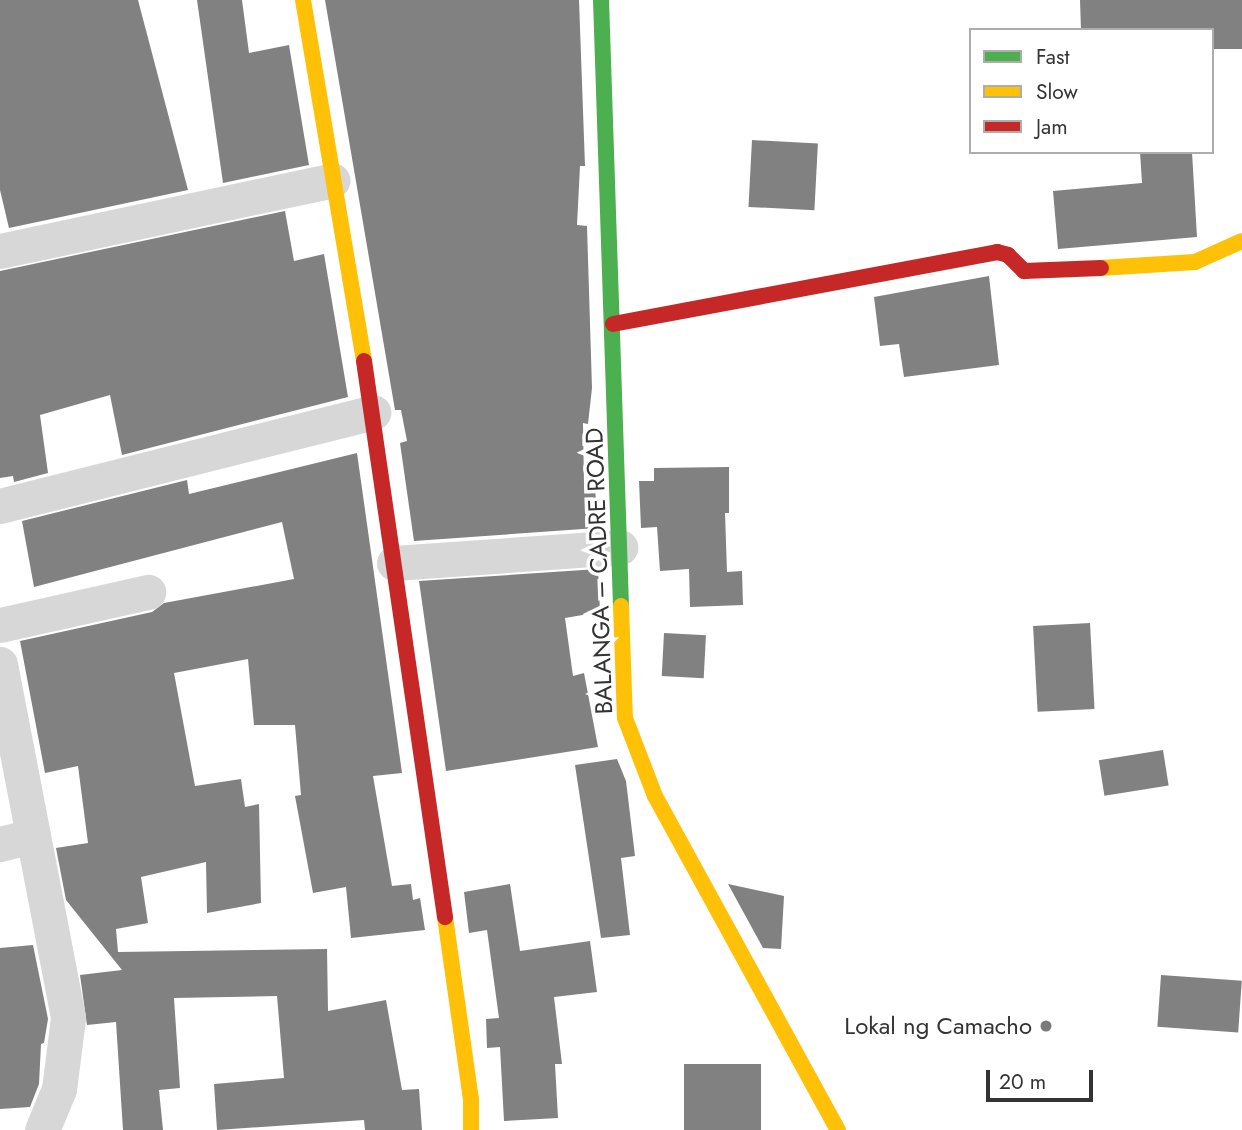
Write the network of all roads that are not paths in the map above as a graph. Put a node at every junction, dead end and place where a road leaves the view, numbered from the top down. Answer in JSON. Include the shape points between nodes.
{"nodes":[{"id":1,"x":303,"y":0,"type":"edge"},
{"id":2,"x":601,"y":0,"type":"edge"},
{"id":3,"x":333,"y":180,"type":"junction"},
{"id":4,"x":1242,"y":241,"type":"edge"},
{"id":5,"x":0,"y":251,"type":"edge"},
{"id":6,"x":613,"y":324,"type":"junction"},
{"id":7,"x":373,"y":412,"type":"junction"},
{"id":8,"x":0,"y":506,"type":"edge"},
{"id":9,"x":620,"y":547,"type":"junction"},
{"id":10,"x":394,"y":564,"type":"junction"},
{"id":11,"x":148,"y":593,"type":"dead end"},
{"id":12,"x":0,"y":625,"type":"edge"},
{"id":13,"x":0,"y":664,"type":"edge"},
{"id":14,"x":33,"y":836,"type":"junction"},
{"id":15,"x":0,"y":844,"type":"edge"},
{"id":16,"x":42,"y":1130,"type":"edge"},
{"id":17,"x":471,"y":1130,"type":"edge"},
{"id":18,"x":838,"y":1130,"type":"edge"}],
"edges":[{"from":1,"to":3,"type":"street"},
{"from":2,"to":6,"type":"street","name":"BALANGA – CADRE ROAD"},
{"from":3,"to":5,"type":"street"},
{"from":3,"to":7,"type":"street"},
{"from":4,"to":6,"type":"street","via":[[1195,262],[1035,272],[1024,271],[1008,255],[997,252]]},
{"from":6,"to":9,"type":"street","name":"BALANGA – CADRE ROAD"},
{"from":7,"to":8,"type":"street"},
{"from":7,"to":10,"type":"street"},
{"from":9,"to":10,"type":"street"},
{"from":9,"to":18,"type":"street","name":"BALANGA – CADRE ROAD","via":[[628,728],[655,796]]},
{"from":10,"to":17,"type":"street","via":[[471,1099]]},
{"from":11,"to":12,"type":"street"},
{"from":13,"to":14,"type":"street"},
{"from":14,"to":15,"type":"street"},
{"from":14,"to":16,"type":"street","via":[[68,1018],[61,1079]]}]}
